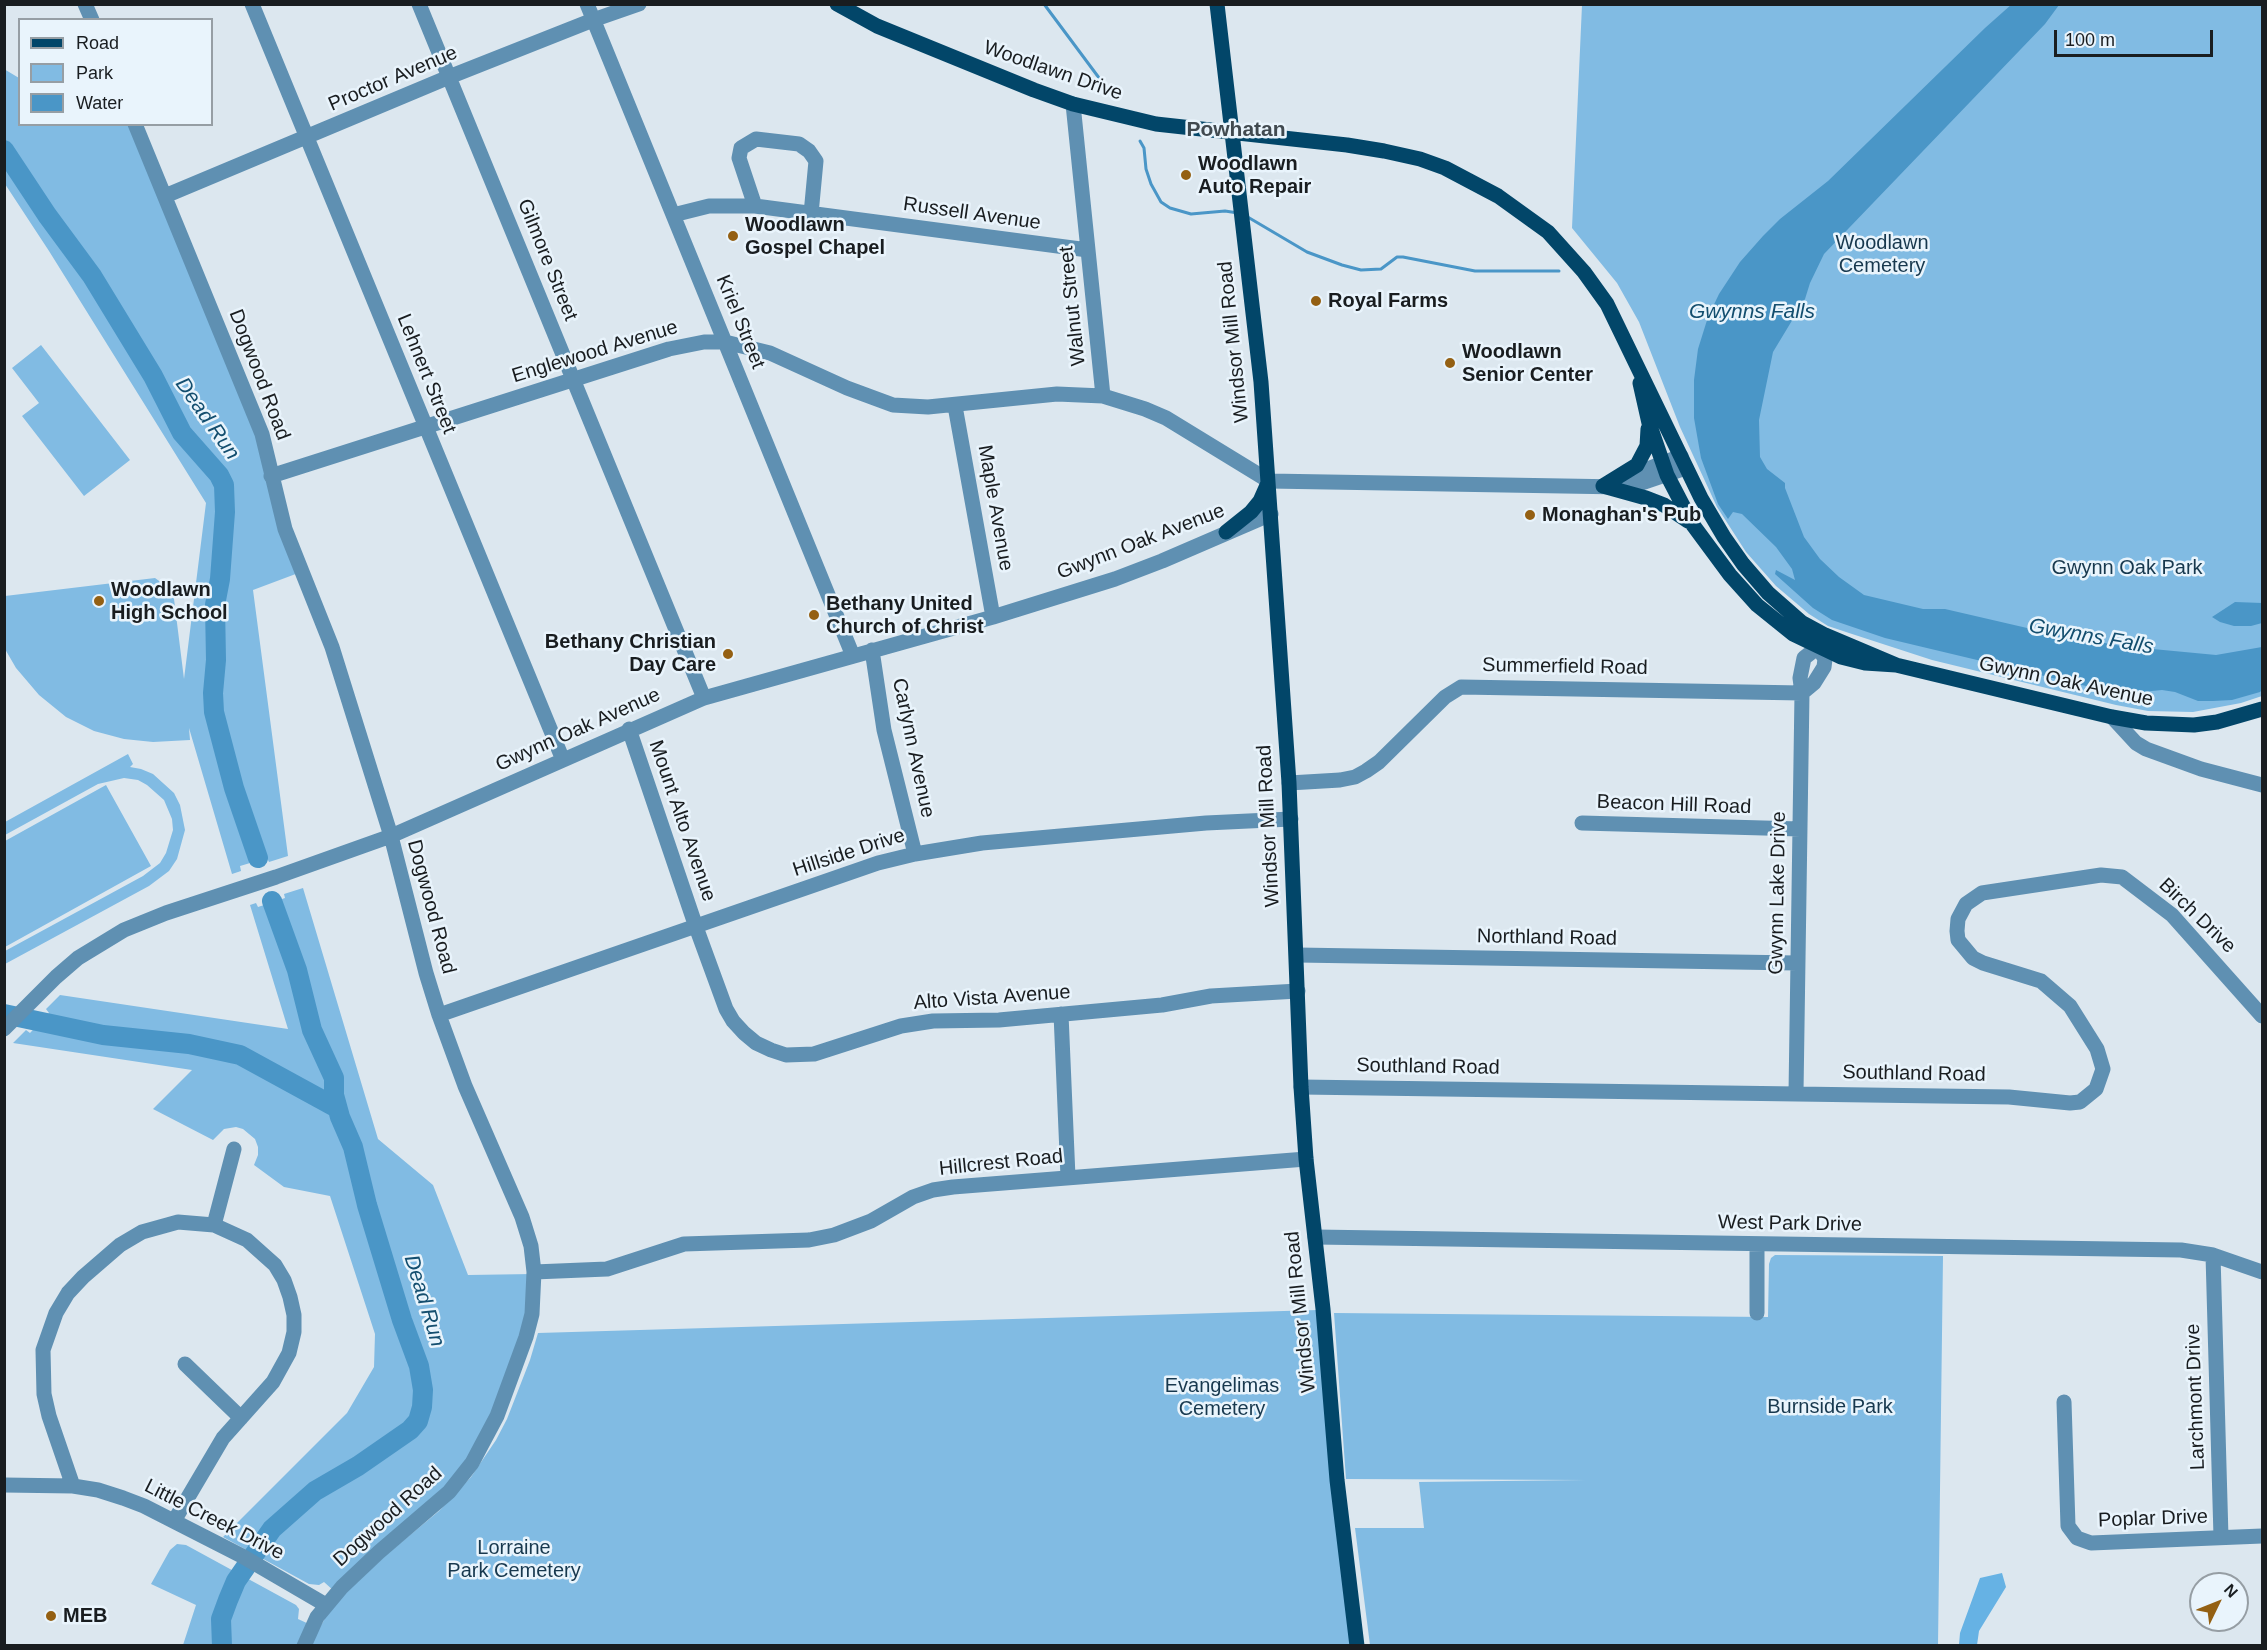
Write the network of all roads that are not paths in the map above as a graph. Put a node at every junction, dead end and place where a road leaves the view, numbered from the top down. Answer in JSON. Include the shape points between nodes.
{"nodes":[{"id":1,"x":85,"y":4,"type":"edge"},
{"id":2,"x":252,"y":4,"type":"edge"},
{"id":3,"x":419,"y":4,"type":"edge"},
{"id":4,"x":586,"y":4,"type":"edge"},
{"id":5,"x":639,"y":4,"type":"edge"},
{"id":6,"x":837,"y":4,"type":"edge"},
{"id":7,"x":1217,"y":4,"type":"edge"},
{"id":8,"x":91,"y":18,"type":"edge"},
{"id":9,"x":593,"y":20,"type":"junction"},
{"id":10,"x":449,"y":77,"type":"junction"},
{"id":11,"x":1073,"y":104,"type":"junction"},
{"id":12,"x":136,"y":126,"type":"edge"},
{"id":13,"x":1231,"y":132,"type":"junction"},
{"id":14,"x":307,"y":138,"type":"junction"},
{"id":15,"x":165,"y":196,"type":"junction"},
{"id":16,"x":756,"y":206,"type":"junction"},
{"id":17,"x":811,"y":213,"type":"junction"},
{"id":18,"x":673,"y":215,"type":"junction"},
{"id":19,"x":1088,"y":250,"type":"junction"},
{"id":20,"x":725,"y":342,"type":"junction"},
{"id":21,"x":1637,"y":369,"type":"junction"},
{"id":22,"x":573,"y":381,"type":"junction"},
{"id":23,"x":1103,"y":396,"type":"junction"},
{"id":24,"x":955,"y":406,"type":"junction"},
{"id":25,"x":1649,"y":423,"type":"junction"},
{"id":26,"x":425,"y":427,"type":"junction"},
{"id":27,"x":1684,"y":462,"type":"junction"},
{"id":28,"x":1665,"y":469,"type":"junction"},
{"id":29,"x":271,"y":476,"type":"junction"},
{"id":30,"x":1269,"y":481,"type":"junction"},
{"id":31,"x":1603,"y":486,"type":"junction"},
{"id":32,"x":1271,"y":514,"type":"junction"},
{"id":33,"x":1693,"y":525,"type":"junction"},
{"id":34,"x":1226,"y":532,"type":"junction"},
{"id":35,"x":993,"y":617,"type":"junction"},
{"id":36,"x":1821,"y":641,"type":"junction"},
{"id":37,"x":872,"y":650,"type":"junction"},
{"id":38,"x":853,"y":656,"type":"junction"},
{"id":39,"x":1802,"y":693,"type":"junction"},
{"id":40,"x":704,"y":698,"type":"junction"},
{"id":41,"x":2262,"y":709,"type":"edge"},
{"id":42,"x":2112,"y":717,"type":"junction"},
{"id":43,"x":629,"y":729,"type":"junction"},
{"id":44,"x":563,"y":760,"type":"junction"},
{"id":45,"x":1289,"y":783,"type":"junction"},
{"id":46,"x":2262,"y":784,"type":"edge"},
{"id":47,"x":1291,"y":819,"type":"junction"},
{"id":48,"x":1582,"y":823,"type":"dead end"},
{"id":49,"x":1800,"y":829,"type":"junction"},
{"id":50,"x":391,"y":836,"type":"junction"},
{"id":51,"x":915,"y":854,"type":"junction"},
{"id":52,"x":2122,"y":877,"type":"joint"},
{"id":53,"x":696,"y":927,"type":"junction"},
{"id":54,"x":1297,"y":955,"type":"junction"},
{"id":55,"x":1797,"y":963,"type":"junction"},
{"id":56,"x":1298,"y":991,"type":"junction"},
{"id":57,"x":1061,"y":1014,"type":"junction"},
{"id":58,"x":439,"y":1015,"type":"junction"},
{"id":59,"x":2262,"y":1016,"type":"edge"},
{"id":60,"x":4,"y":1029,"type":"edge"},
{"id":61,"x":1301,"y":1087,"type":"junction"},
{"id":62,"x":1796,"y":1093,"type":"junction"},
{"id":63,"x":234,"y":1149,"type":"dead end"},
{"id":64,"x":1306,"y":1159,"type":"junction"},
{"id":65,"x":1068,"y":1177,"type":"junction"},
{"id":66,"x":214,"y":1225,"type":"junction"},
{"id":67,"x":1315,"y":1237,"type":"junction"},
{"id":68,"x":1757,"y":1244,"type":"junction"},
{"id":69,"x":2213,"y":1256,"type":"junction"},
{"id":70,"x":534,"y":1272,"type":"junction"},
{"id":71,"x":2262,"y":1272,"type":"edge"},
{"id":72,"x":1756,"y":1313,"type":"dead end"},
{"id":73,"x":185,"y":1364,"type":"dead end"},
{"id":74,"x":2064,"y":1402,"type":"dead end"},
{"id":75,"x":241,"y":1418,"type":"junction"},
{"id":76,"x":4,"y":1485,"type":"edge"},
{"id":77,"x":73,"y":1486,"type":"junction"},
{"id":78,"x":174,"y":1521,"type":"junction"},
{"id":79,"x":2262,"y":1536,"type":"edge"},
{"id":80,"x":2221,"y":1537,"type":"junction"},
{"id":81,"x":326,"y":1605,"type":"junction"},
{"id":82,"x":304,"y":1646,"type":"edge"},
{"id":83,"x":1357,"y":1646,"type":"edge"}],
"edges":[{"from":1,"to":8,"type":"street"},
{"from":2,"to":14,"type":"street","name":"Lehnert Street"},
{"from":3,"to":10,"type":"street","name":"Gilmore Street"},
{"from":4,"to":9,"type":"street","name":"Kriel Street"},
{"from":5,"to":9,"type":"street","name":"Proctor Avenue"},
{"from":6,"to":11,"type":"main road","name":"Woodlawn Drive","via":[[877,27]]},
{"from":7,"to":13,"type":"main road","name":"Windsor Mill Road"},
{"from":9,"to":10,"type":"street","name":"Proctor Avenue"},
{"from":9,"to":18,"type":"street","name":"Kriel Street"},
{"from":10,"to":14,"type":"street","name":"Proctor Avenue"},
{"from":10,"to":22,"type":"street","name":"Gilmore Street"},
{"from":11,"to":13,"type":"main road","name":"Woodlawn Drive","via":[[1156,124]]},
{"from":11,"to":19,"type":"street","name":"Walnut Street"},
{"from":12,"to":15,"type":"street","name":"Dogwood Road"},
{"from":13,"to":21,"type":"main road","name":"Woodlawn Drive","via":[[1347,145],[1420,159],[1498,195],[1548,232],[1584,272],[1606,304]]},
{"from":13,"to":30,"type":"main road","name":"Windsor Mill Road"},
{"from":14,"to":15,"type":"street","name":"Proctor Avenue"},
{"from":14,"to":26,"type":"street","name":"Lehnert Street"},
{"from":15,"to":29,"type":"street","name":"Dogwood Road","via":[[251,405]]},
{"from":16,"to":17,"type":"street","name":"Russell Avenue"},
{"from":16,"to":17,"type":"street","via":[[739,158],[741,148],[756,139],[799,144],[809,151],[816,161]]},
{"from":16,"to":18,"type":"street","name":"Russell Avenue","via":[[710,206]]},
{"from":17,"to":19,"type":"street","name":"Russell Avenue"},
{"from":18,"to":20,"type":"street","name":"Kriel Street"},
{"from":19,"to":23,"type":"street","name":"Walnut Street"},
{"from":20,"to":22,"type":"street","name":"Englewood Avenue","via":[[669,349]]},
{"from":20,"to":24,"type":"street","name":"Englewood Avenue","via":[[770,353],[893,405]]},
{"from":20,"to":38,"type":"street","name":"Kriel Street"},
{"from":21,"to":25,"type":"main road","name":"Woodlawn Drive"},
{"from":21,"to":27,"type":"main road","name":"Woodlawn Drive"},
{"from":22,"to":26,"type":"street","name":"Englewood Avenue"},
{"from":22,"to":40,"type":"street","name":"Gilmore Street"},
{"from":23,"to":24,"type":"street","name":"Englewood Avenue","via":[[1057,394]]},
{"from":23,"to":30,"type":"street","name":"Englewood Avenue","via":[[1166,418]]},
{"from":24,"to":35,"type":"street","name":"Maple Avenue"},
{"from":25,"to":28,"type":"main road","name":"Woodlawn Drive"},
{"from":25,"to":31,"type":"main road","via":[[1647,446],[1637,465]]},
{"from":26,"to":29,"type":"street","name":"Englewood Avenue"},
{"from":26,"to":44,"type":"street","name":"Lehnert Street"},
{"from":27,"to":28,"type":"street"},
{"from":27,"to":36,"type":"main road","name":"Gwynn Oak Avenue","via":[[1743,564],[1768,593]]},
{"from":28,"to":31,"type":"street","via":[[1636,485]]},
{"from":28,"to":33,"type":"main road","name":"Gwynn Oak Avenue"},
{"from":29,"to":50,"type":"street","name":"Dogwood Road","via":[[285,529],[332,647]]},
{"from":30,"to":31,"type":"street"},
{"from":30,"to":32,"type":"main road","name":"Windsor Mill Road"},
{"from":30,"to":34,"type":"main road","via":[[1251,512]]},
{"from":31,"to":33,"type":"main road","via":[[1664,505]]},
{"from":32,"to":34,"type":"street","name":"Gwynn Oak Avenue"},
{"from":32,"to":45,"type":"main road","name":"Windsor Mill Road"},
{"from":33,"to":36,"type":"main road","name":"Gwynn Oak Avenue","via":[[1757,605],[1793,634]]},
{"from":34,"to":35,"type":"street","name":"Gwynn Oak Avenue","via":[[1115,579]]},
{"from":35,"to":37,"type":"street","name":"Gwynn Oak Avenue"},
{"from":36,"to":39,"type":"street","name":"Gwynn Lake Drive","via":[[1804,658]]},
{"from":36,"to":42,"type":"main road","name":"Gwynn Oak Avenue","via":[[1841,657],[1896,665]]},
{"from":37,"to":38,"type":"street","name":"Gwynn Oak Avenue"},
{"from":37,"to":51,"type":"street","name":"Carlynn Avenue","via":[[884,730]]},
{"from":38,"to":40,"type":"street","name":"Gwynn Oak Avenue"},
{"from":39,"to":45,"type":"street","name":"Summerfield Road","via":[[1461,687],[1445,697],[1366,771],[1340,780]]},
{"from":39,"to":49,"type":"street","name":"Gwynn Lake Drive"},
{"from":40,"to":43,"type":"street","name":"Gwynn Oak Avenue"},
{"from":41,"to":42,"type":"main road","name":"Gwynn Oak Avenue","via":[[2194,725]]},
{"from":42,"to":46,"type":"street","via":[[2129,737],[2146,748],[2201,769]]},
{"from":43,"to":44,"type":"street","name":"Gwynn Oak Avenue"},
{"from":43,"to":53,"type":"street","name":"Mount Alto Avenue"},
{"from":44,"to":50,"type":"street","name":"Gwynn Oak Avenue"},
{"from":45,"to":47,"type":"main road","name":"Windsor Mill Road"},
{"from":47,"to":51,"type":"street","name":"Hillside Drive","via":[[982,843]]},
{"from":47,"to":54,"type":"main road","name":"Windsor Mill Road"},
{"from":48,"to":49,"type":"street","name":"Beacon Hill Road"},
{"from":49,"to":55,"type":"street","name":"Gwynn Lake Drive"},
{"from":50,"to":58,"type":"street","name":"Dogwood Road"},
{"from":50,"to":60,"type":"street","name":"Gwynn Oak Avenue","via":[[124,930],[78,958]]},
{"from":51,"to":53,"type":"street","name":"Hillside Drive","via":[[878,863]]},
{"from":52,"to":59,"type":"street","name":"Birch Drive","via":[[2156,901],[2189,932]]},
{"from":52,"to":62,"type":"street","name":"Southland Road","via":[[2101,875],[1982,893],[1966,904],[1958,919],[1958,940],[1973,958],[2041,981],[2070,1006],[2101,1058],[2101,1080],[2089,1097],[2070,1103],[2009,1096]]},
{"from":53,"to":57,"type":"street","name":"Alto Vista Avenue","via":[[733,1021],[756,1043],[786,1055],[814,1054],[901,1026]]},
{"from":53,"to":58,"type":"street","name":"Hillside Drive"},
{"from":54,"to":55,"type":"street","name":"Northland Road"},
{"from":54,"to":56,"type":"main road","name":"Windsor Mill Road"},
{"from":55,"to":62,"type":"street","name":"Gwynn Lake Drive"},
{"from":56,"to":57,"type":"street","name":"Alto Vista Avenue","via":[[1211,996],[1162,1005]]},
{"from":56,"to":61,"type":"main road","name":"Windsor Mill Road"},
{"from":57,"to":65,"type":"street"},
{"from":58,"to":70,"type":"street","name":"Dogwood Road","via":[[522,1217]]},
{"from":61,"to":62,"type":"street","name":"Southland Road"},
{"from":61,"to":64,"type":"main road","name":"Windsor Mill Road"},
{"from":63,"to":66,"type":"street"},
{"from":64,"to":65,"type":"street","name":"Hillcrest Road"},
{"from":64,"to":67,"type":"main road","name":"Windsor Mill Road"},
{"from":65,"to":70,"type":"street","name":"Hillcrest Road","via":[[933,1190],[851,1230],[809,1240],[684,1244],[607,1269]]},
{"from":66,"to":75,"type":"street","via":[[247,1240],[275,1265],[285,1280],[294,1315],[294,1332],[282,1368]]},
{"from":66,"to":77,"type":"street","via":[[178,1222],[142,1232],[120,1245],[83,1277],[56,1313],[43,1350],[44,1394]]},
{"from":67,"to":68,"type":"street","name":"West Park Drive"},
{"from":67,"to":83,"type":"main road","name":"Windsor Mill Road"},
{"from":68,"to":69,"type":"street","name":"West Park Drive","via":[[2181,1250]]},
{"from":68,"to":72,"type":"street"},
{"from":69,"to":71,"type":"street","name":"West Park Drive"},
{"from":69,"to":80,"type":"street","name":"Larchmont Drive"},
{"from":70,"to":81,"type":"street","name":"Dogwood Road","via":[[532,1314],[526,1337],[497,1416],[472,1463],[449,1492],[379,1552]]},
{"from":73,"to":75,"type":"street"},
{"from":74,"to":80,"type":"street","name":"Poplar Drive","via":[[2068,1526],[2074,1536],[2091,1543]]},
{"from":75,"to":78,"type":"street","via":[[211,1456]]},
{"from":76,"to":77,"type":"street","name":"Little Creek Drive"},
{"from":77,"to":78,"type":"street","name":"Little Creek Drive","via":[[123,1498]]},
{"from":78,"to":81,"type":"street","name":"Little Creek Drive"},
{"from":79,"to":80,"type":"street","name":"Poplar Drive"},
{"from":81,"to":82,"type":"street","name":"Dogwood Road"}]}
